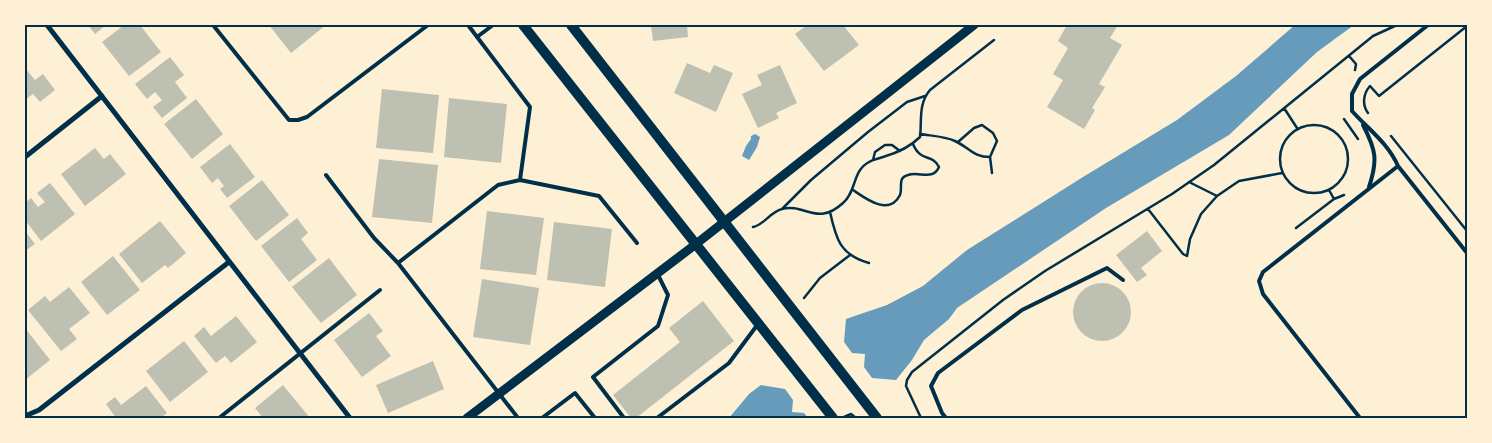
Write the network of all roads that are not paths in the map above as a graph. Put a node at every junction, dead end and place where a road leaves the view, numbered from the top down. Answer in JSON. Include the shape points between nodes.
{"nodes":[{"id":1,"x":47,"y":25,"type":"edge"},
{"id":2,"x":213,"y":25,"type":"edge"},
{"id":3,"x":428,"y":25,"type":"edge"},
{"id":4,"x":468,"y":25,"type":"edge"},
{"id":5,"x":493,"y":25,"type":"edge"},
{"id":6,"x":522,"y":25,"type":"edge"},
{"id":7,"x":571,"y":25,"type":"edge"},
{"id":8,"x":974,"y":25,"type":"edge"},
{"id":9,"x":1428,"y":25,"type":"edge"},
{"id":10,"x":477,"y":37,"type":"junction"},
{"id":11,"x":102,"y":96,"type":"junction"},
{"id":12,"x":1361,"y":121,"type":"junction"},
{"id":13,"x":25,"y":157,"type":"edge"},
{"id":14,"x":1398,"y":166,"type":"junction"},
{"id":15,"x":326,"y":175,"type":"dead end"},
{"id":16,"x":520,"y":180,"type":"junction"},
{"id":17,"x":1369,"y":189,"type":"junction"},
{"id":18,"x":723,"y":222,"type":"junction"},
{"id":19,"x":637,"y":243,"type":"dead end"},
{"id":20,"x":696,"y":244,"type":"junction"},
{"id":21,"x":1467,"y":254,"type":"edge"},
{"id":22,"x":229,"y":262,"type":"junction"},
{"id":23,"x":398,"y":263,"type":"junction"},
{"id":24,"x":657,"y":273,"type":"junction"},
{"id":25,"x":1124,"y":280,"type":"dead end"},
{"id":26,"x":380,"y":290,"type":"dead end"},
{"id":27,"x":758,"y":324,"type":"junction"},
{"id":28,"x":300,"y":354,"type":"junction"},
{"id":29,"x":499,"y":394,"type":"junction"},
{"id":30,"x":830,"y":415,"type":"edge"},
{"id":31,"x":25,"y":416,"type":"edge"},
{"id":32,"x":219,"y":418,"type":"edge"},
{"id":33,"x":350,"y":418,"type":"edge"},
{"id":34,"x":467,"y":418,"type":"edge"},
{"id":35,"x":518,"y":418,"type":"edge"},
{"id":36,"x":542,"y":418,"type":"edge"},
{"id":37,"x":595,"y":418,"type":"edge"},
{"id":38,"x":624,"y":418,"type":"edge"},
{"id":39,"x":657,"y":418,"type":"edge"},
{"id":40,"x":878,"y":418,"type":"edge"},
{"id":41,"x":946,"y":418,"type":"edge"},
{"id":42,"x":1360,"y":418,"type":"edge"}],
"edges":[{"from":1,"to":11,"type":"street"},
{"from":2,"to":3,"type":"lane","via":[[289,120],[307,117]]},
{"from":4,"to":10,"type":"lane"},
{"from":5,"to":10,"type":"lane"},
{"from":6,"to":20,"type":"main road"},
{"from":7,"to":18,"type":"main road"},
{"from":8,"to":18,"type":"street"},
{"from":9,"to":12,"type":"lane","via":[[1360,80],[1352,94],[1352,111]]},
{"from":10,"to":16,"type":"lane","via":[[530,107]]},
{"from":11,"to":13,"type":"street"},
{"from":11,"to":22,"type":"street"},
{"from":12,"to":14,"type":"lane","via":[[1380,138]]},
{"from":12,"to":17,"type":"lane","via":[[1376,160]]},
{"from":14,"to":17,"type":"lane"},
{"from":14,"to":21,"type":"lane"},
{"from":15,"to":23,"type":"lane","via":[[374,238]]},
{"from":16,"to":19,"type":"lane","via":[[599,196]]},
{"from":16,"to":23,"type":"lane","via":[[498,185]]},
{"from":17,"to":42,"type":"lane","via":[[1263,272],[1259,281],[1264,294]]},
{"from":18,"to":20,"type":"street"},
{"from":18,"to":40,"type":"main road"},
{"from":20,"to":24,"type":"street"},
{"from":20,"to":27,"type":"main road"},
{"from":22,"to":28,"type":"street"},
{"from":22,"to":31,"type":"street","via":[[39,410]]},
{"from":23,"to":29,"type":"lane"},
{"from":24,"to":29,"type":"street"},
{"from":24,"to":38,"type":"lane","via":[[668,295],[658,326],[593,377]]},
{"from":25,"to":41,"type":"lane","via":[[1107,268],[1022,310],[938,373],[931,386]]},
{"from":26,"to":28,"type":"lane"},
{"from":27,"to":30,"type":"main road"},
{"from":27,"to":39,"type":"lane","via":[[729,363]]},
{"from":28,"to":32,"type":"lane"},
{"from":28,"to":33,"type":"street"},
{"from":29,"to":34,"type":"street"},
{"from":29,"to":35,"type":"lane"},
{"from":36,"to":37,"type":"lane","via":[[575,393]]}]}
